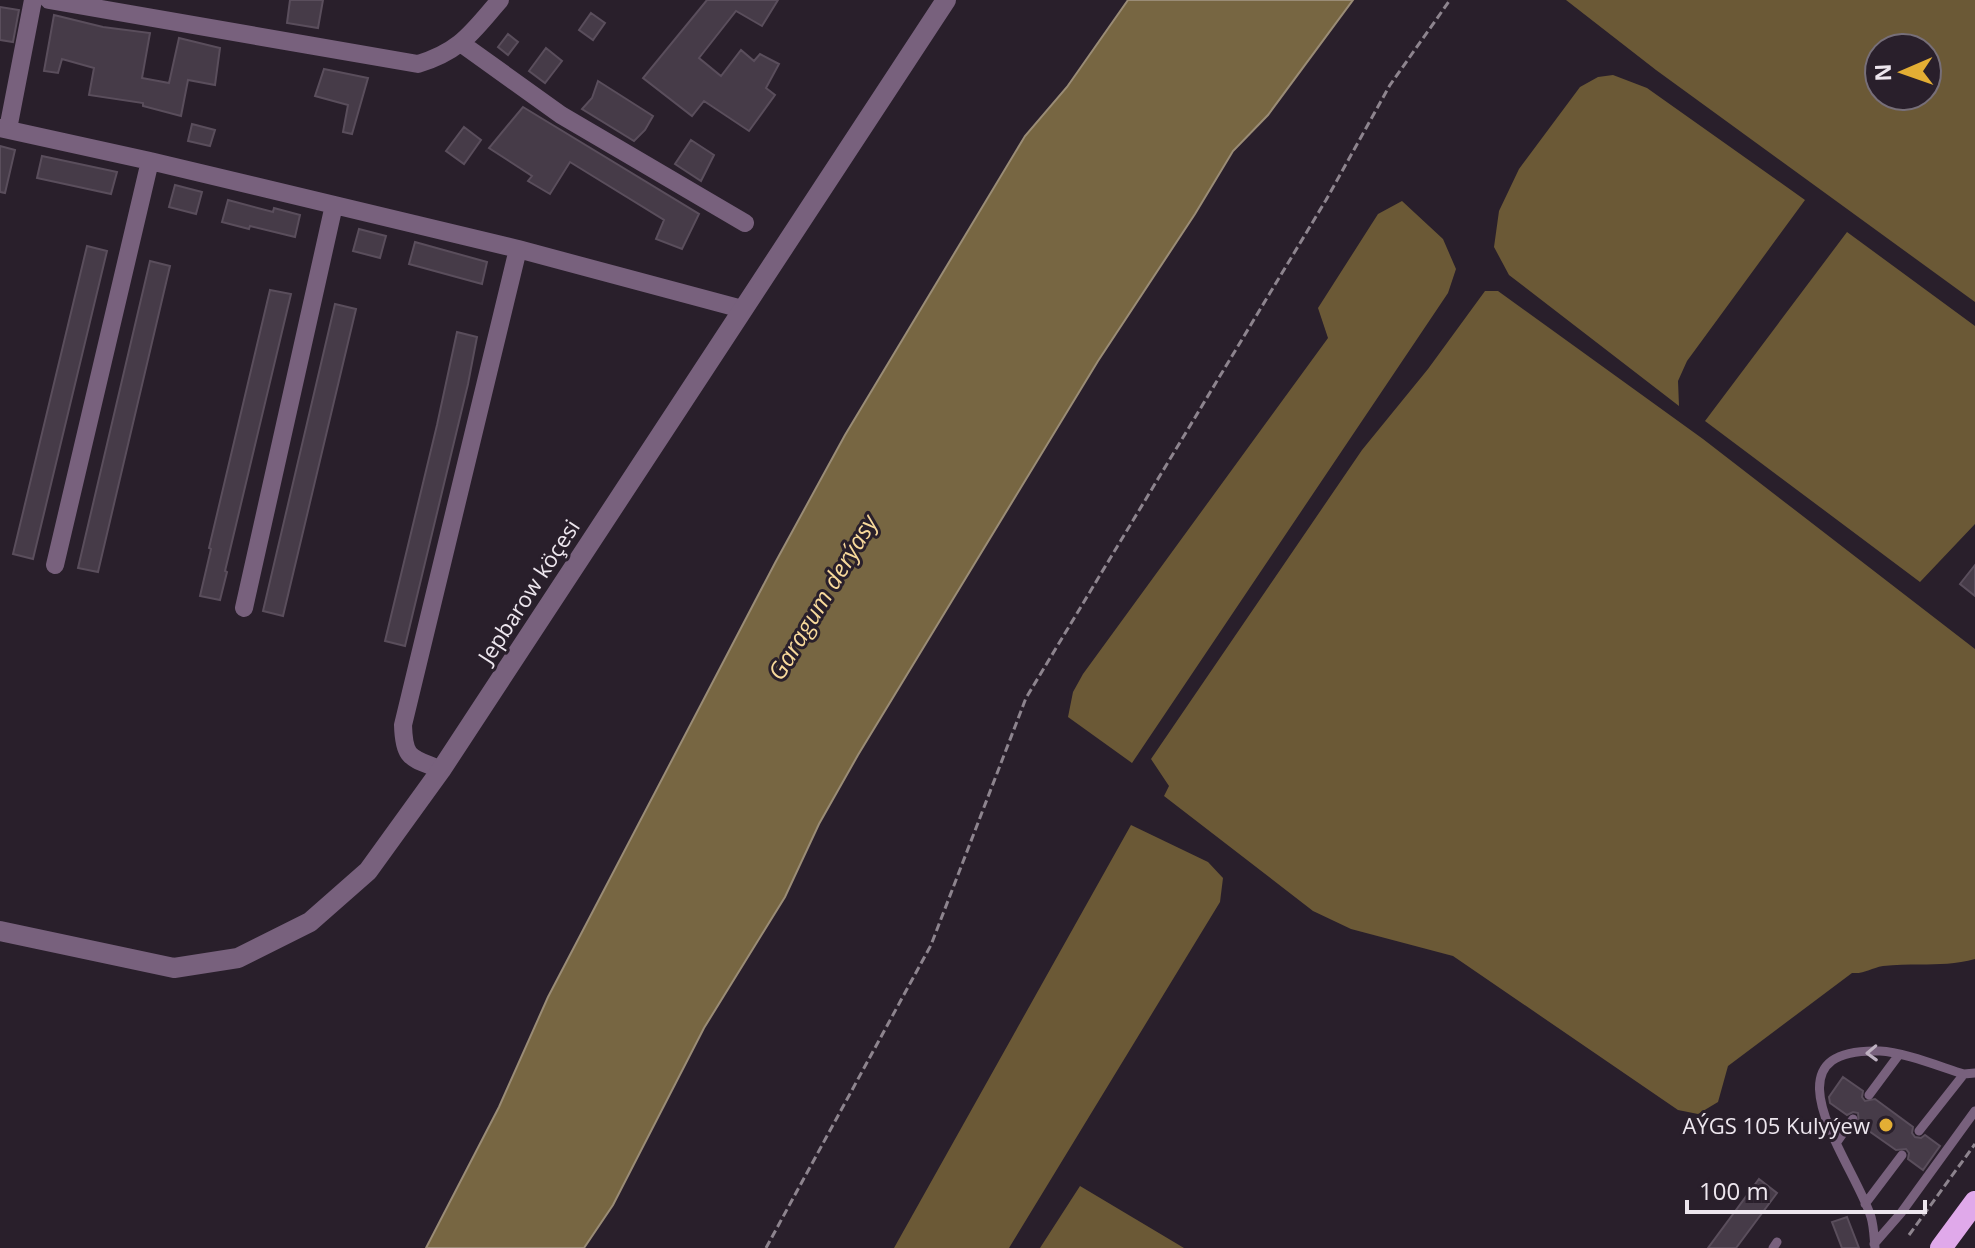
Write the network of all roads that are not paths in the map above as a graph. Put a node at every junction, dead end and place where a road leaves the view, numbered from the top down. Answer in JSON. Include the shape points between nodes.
{"nodes":[{"id":1,"x":33,"y":0,"type":"edge"},
{"id":2,"x":49,"y":0,"type":"edge"},
{"id":3,"x":500,"y":0,"type":"edge"},
{"id":4,"x":946,"y":0,"type":"edge"},
{"id":5,"x":462,"y":44,"type":"junction"},
{"id":6,"x":4,"y":128,"type":"edge"},
{"id":7,"x":150,"y":161,"type":"junction"},
{"id":8,"x":334,"y":205,"type":"junction"},
{"id":9,"x":745,"y":223,"type":"dead end"},
{"id":10,"x":518,"y":249,"type":"junction"},
{"id":11,"x":742,"y":309,"type":"junction"},
{"id":12,"x":55,"y":565,"type":"dead end"},
{"id":13,"x":244,"y":608,"type":"dead end"},
{"id":14,"x":441,"y":770,"type":"junction"},
{"id":15,"x":0,"y":931,"type":"edge"},
{"id":16,"x":1898,"y":1056,"type":"junction"},
{"id":17,"x":1975,"y":1073,"type":"edge"},
{"id":18,"x":1964,"y":1074,"type":"junction"},
{"id":19,"x":1869,"y":1095,"type":"dead end"},
{"id":20,"x":1975,"y":1111,"type":"edge"},
{"id":21,"x":1853,"y":1119,"type":"dead end"},
{"id":22,"x":1919,"y":1131,"type":"dead end"},
{"id":23,"x":1837,"y":1142,"type":"junction"},
{"id":24,"x":1902,"y":1155,"type":"dead end"},
{"id":25,"x":1975,"y":1202,"type":"edge"},
{"id":26,"x":1865,"y":1204,"type":"junction"},
{"id":27,"x":1875,"y":1246,"type":"edge"},
{"id":28,"x":1941,"y":1248,"type":"edge"}],
"edges":[{"from":1,"to":6,"type":"street"},
{"from":2,"to":5,"type":"street","via":[[418,64]]},
{"from":3,"to":5,"type":"street"},
{"from":4,"to":11,"type":"street","name":"Jepbarow köçesi"},
{"from":5,"to":9,"type":"street","via":[[561,115]]},
{"from":6,"to":7,"type":"street"},
{"from":7,"to":8,"type":"street"},
{"from":7,"to":12,"type":"street"},
{"from":8,"to":10,"type":"street"},
{"from":8,"to":13,"type":"street"},
{"from":10,"to":11,"type":"street"},
{"from":10,"to":14,"type":"street","via":[[403,725],[404,748]]},
{"from":11,"to":14,"type":"street","name":"Jepbarow köçesi"},
{"from":14,"to":15,"type":"street","name":"Jepbarow köçesi","via":[[368,871],[310,922],[238,958],[174,968]]},
{"from":16,"to":18,"type":"lane"},
{"from":16,"to":19,"type":"lane"},
{"from":16,"to":23,"type":"lane","one_way":true,"via":[[1883,1051],[1841,1054],[1826,1063],[1819,1083],[1823,1112]]},
{"from":17,"to":18,"type":"lane"},
{"from":18,"to":22,"type":"lane"},
{"from":20,"to":27,"type":"lane"},
{"from":21,"to":23,"type":"lane"},
{"from":23,"to":26,"type":"lane"},
{"from":24,"to":26,"type":"lane"},
{"from":25,"to":28,"type":"highway"},
{"from":26,"to":27,"type":"lane"}]}
